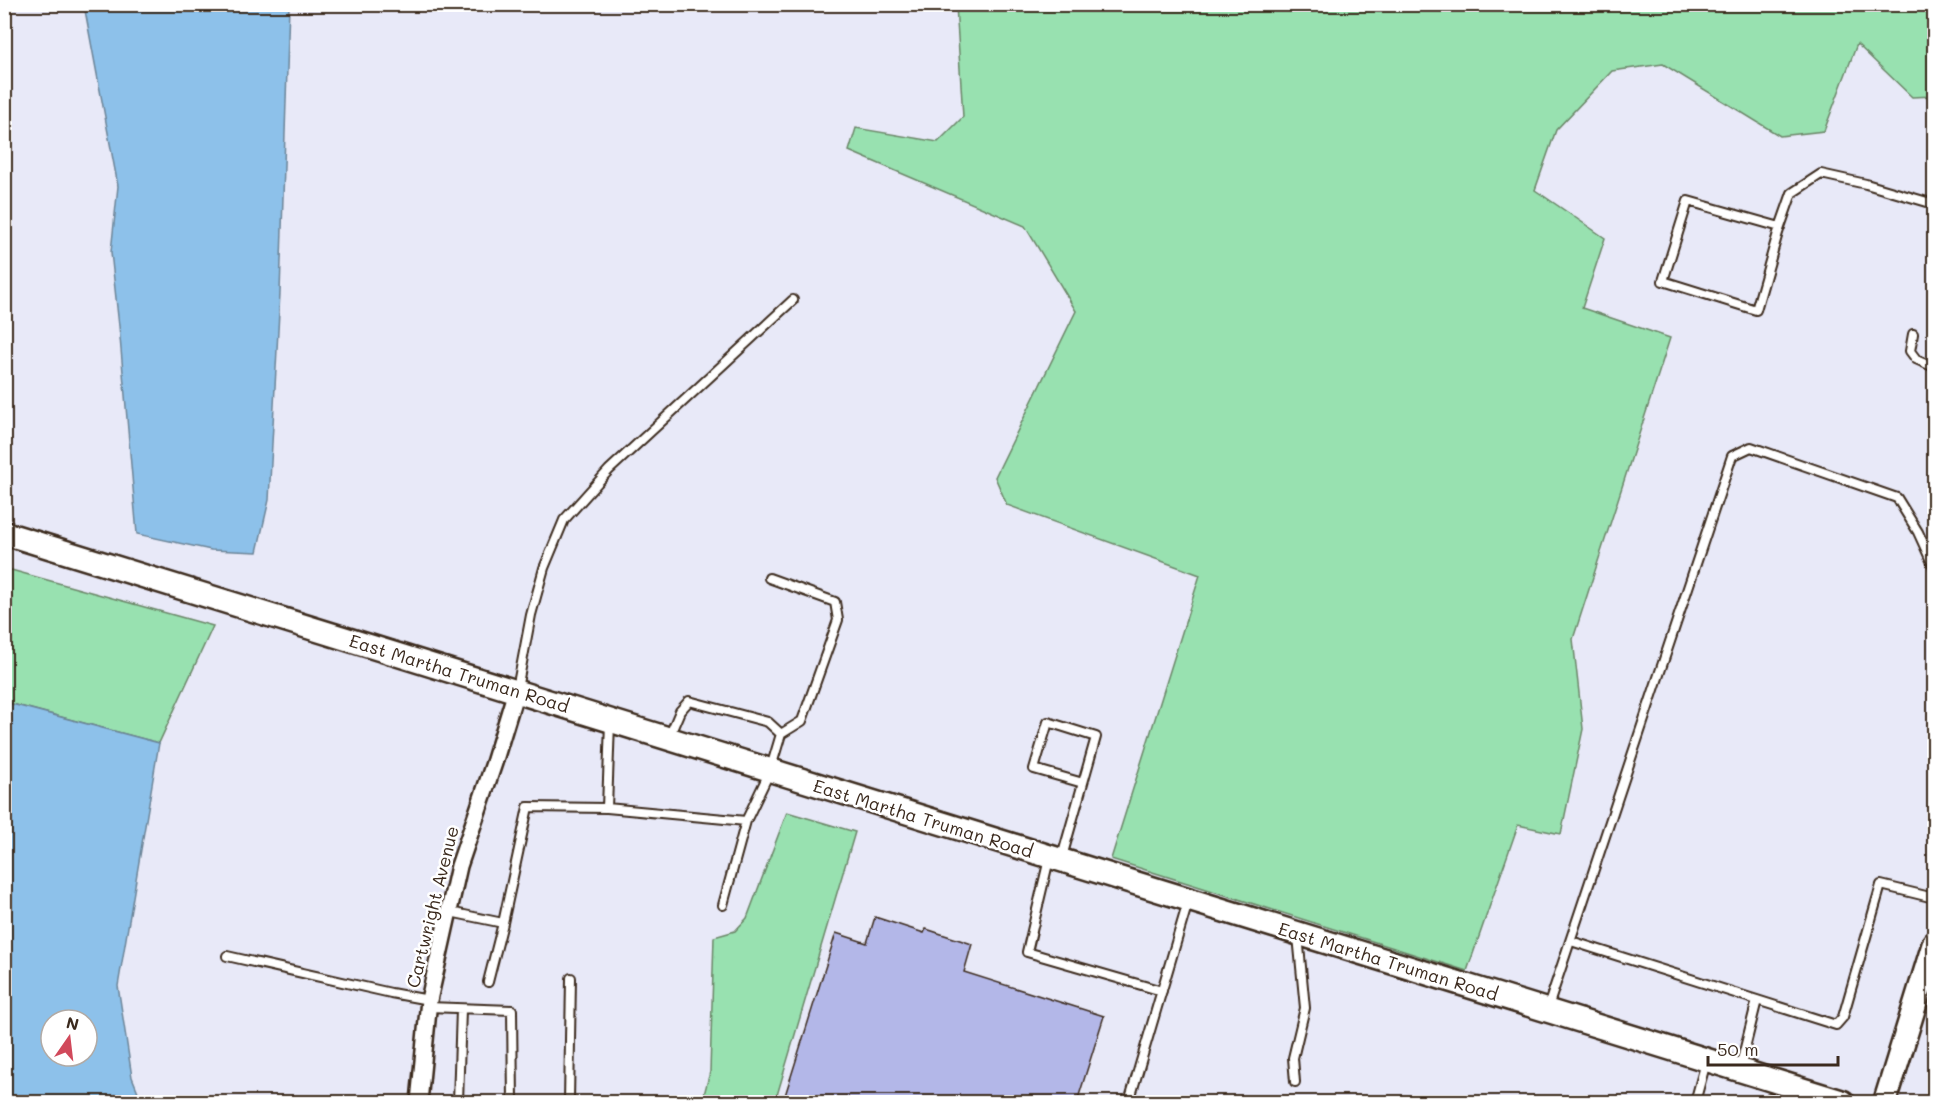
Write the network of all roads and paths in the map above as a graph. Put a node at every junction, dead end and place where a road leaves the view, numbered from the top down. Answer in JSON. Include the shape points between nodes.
{"nodes":[{"id":1,"x":1935,"y":204,"type":"edge"},
{"id":2,"x":1780,"y":227,"type":"junction"},
{"id":3,"x":793,"y":300,"type":"dead end"},
{"id":4,"x":1913,"y":334,"type":"dead end"},
{"id":5,"x":1935,"y":367,"type":"edge"},
{"id":6,"x":4,"y":533,"type":"edge"},
{"id":7,"x":1935,"y":567,"type":"edge"},
{"id":8,"x":769,"y":578,"type":"dead end"},
{"id":9,"x":516,"y":691,"type":"junction"},
{"id":10,"x":610,"y":720,"type":"junction"},
{"id":11,"x":781,"y":734,"type":"junction"},
{"id":12,"x":668,"y":739,"type":"junction"},
{"id":13,"x":770,"y":771,"type":"junction"},
{"id":14,"x":1083,"y":783,"type":"junction"},
{"id":15,"x":607,"y":808,"type":"junction"},
{"id":16,"x":746,"y":821,"type":"junction"},
{"id":17,"x":1055,"y":859,"type":"junction"},
{"id":18,"x":1935,"y":898,"type":"edge"},
{"id":19,"x":1188,"y":900,"type":"junction"},
{"id":20,"x":723,"y":905,"type":"dead end"},
{"id":21,"x":450,"y":912,"type":"junction"},
{"id":22,"x":503,"y":923,"type":"junction"},
{"id":23,"x":1298,"y":934,"type":"junction"},
{"id":24,"x":1571,"y":940,"type":"junction"},
{"id":25,"x":1933,"y":953,"type":"edge"},
{"id":26,"x":227,"y":956,"type":"dead end"},
{"id":27,"x":571,"y":978,"type":"dead end"},
{"id":28,"x":488,"y":982,"type":"dead end"},
{"id":29,"x":1162,"y":991,"type":"junction"},
{"id":30,"x":1757,"y":1000,"type":"junction"},
{"id":31,"x":429,"y":1003,"type":"junction"},
{"id":32,"x":460,"y":1009,"type":"junction"},
{"id":33,"x":1547,"y":1011,"type":"junction"},
{"id":34,"x":1707,"y":1060,"type":"junction"},
{"id":35,"x":1739,"y":1071,"type":"junction"},
{"id":36,"x":1295,"y":1082,"type":"dead end"},
{"id":37,"x":419,"y":1102,"type":"edge"},
{"id":38,"x":458,"y":1102,"type":"edge"},
{"id":39,"x":513,"y":1102,"type":"edge"},
{"id":40,"x":569,"y":1102,"type":"edge"},
{"id":41,"x":1129,"y":1102,"type":"edge"},
{"id":42,"x":1695,"y":1102,"type":"edge"},
{"id":43,"x":1843,"y":1102,"type":"edge"},
{"id":44,"x":1885,"y":1102,"type":"edge"}],
"edges":[{"from":1,"to":2,"type":"lane","via":[[1821,174],[1792,193]]},
{"from":2,"to":2,"type":"lane","via":[[1756,310],[1663,281],[1688,201]]},
{"from":3,"to":9,"type":"lane","via":[[609,470],[564,520],[544,568]]},
{"from":4,"to":5,"type":"lane","via":[[1910,351],[1916,359]]},
{"from":6,"to":9,"type":"main road","name":"East Martha Truman Road"},
{"from":7,"to":24,"type":"lane","via":[[1897,498],[1751,447],[1732,456]]},
{"from":8,"to":11,"type":"lane","via":[[835,602],[838,620],[802,721]]},
{"from":9,"to":10,"type":"main road","name":"East Martha Truman Road"},
{"from":9,"to":21,"type":"street","name":"Cartwright Avenue","via":[[459,866]]},
{"from":10,"to":12,"type":"main road","name":"East Martha Truman Road"},
{"from":10,"to":15,"type":"lane"},
{"from":11,"to":12,"type":"lane","via":[[768,722],[689,701],[680,711]]},
{"from":11,"to":13,"type":"lane"},
{"from":12,"to":13,"type":"main road","name":"East Martha Truman Road"},
{"from":13,"to":16,"type":"lane"},
{"from":13,"to":17,"type":"main road","name":"East Martha Truman Road"},
{"from":14,"to":14,"type":"lane","via":[[1096,737],[1048,722],[1034,769]]},
{"from":14,"to":17,"type":"lane"},
{"from":15,"to":16,"type":"lane"},
{"from":15,"to":22,"type":"lane","via":[[528,807]]},
{"from":16,"to":20,"type":"lane"},
{"from":17,"to":19,"type":"main road","name":"East Martha Truman Road"},
{"from":17,"to":29,"type":"lane","via":[[1027,952]]},
{"from":18,"to":30,"type":"lane","via":[[1881,885],[1843,1017],[1836,1025]]},
{"from":19,"to":23,"type":"main road","name":"East Martha Truman Road"},
{"from":19,"to":29,"type":"lane"},
{"from":21,"to":22,"type":"lane"},
{"from":21,"to":31,"type":"street","name":"Cartwright Avenue"},
{"from":22,"to":28,"type":"lane"},
{"from":23,"to":33,"type":"main road","name":"East Martha Truman Road"},
{"from":23,"to":36,"type":"lane","via":[[1305,1008],[1293,1058]]},
{"from":24,"to":30,"type":"lane"},
{"from":24,"to":33,"type":"lane"},
{"from":25,"to":44,"type":"main road"},
{"from":26,"to":31,"type":"lane"},
{"from":27,"to":40,"type":"lane"},
{"from":29,"to":41,"type":"lane"},
{"from":30,"to":35,"type":"lane"},
{"from":31,"to":32,"type":"lane"},
{"from":31,"to":37,"type":"street","name":"Cartwright Avenue"},
{"from":32,"to":38,"type":"lane"},
{"from":32,"to":39,"type":"lane","via":[[512,1010]]},
{"from":33,"to":34,"type":"main road","name":"East Martha Truman Road"},
{"from":34,"to":35,"type":"main road","name":"East Martha Truman Road"},
{"from":34,"to":42,"type":"lane"},
{"from":35,"to":43,"type":"main road","name":"East Martha Truman Road","via":[[1791,1091]]}]}
